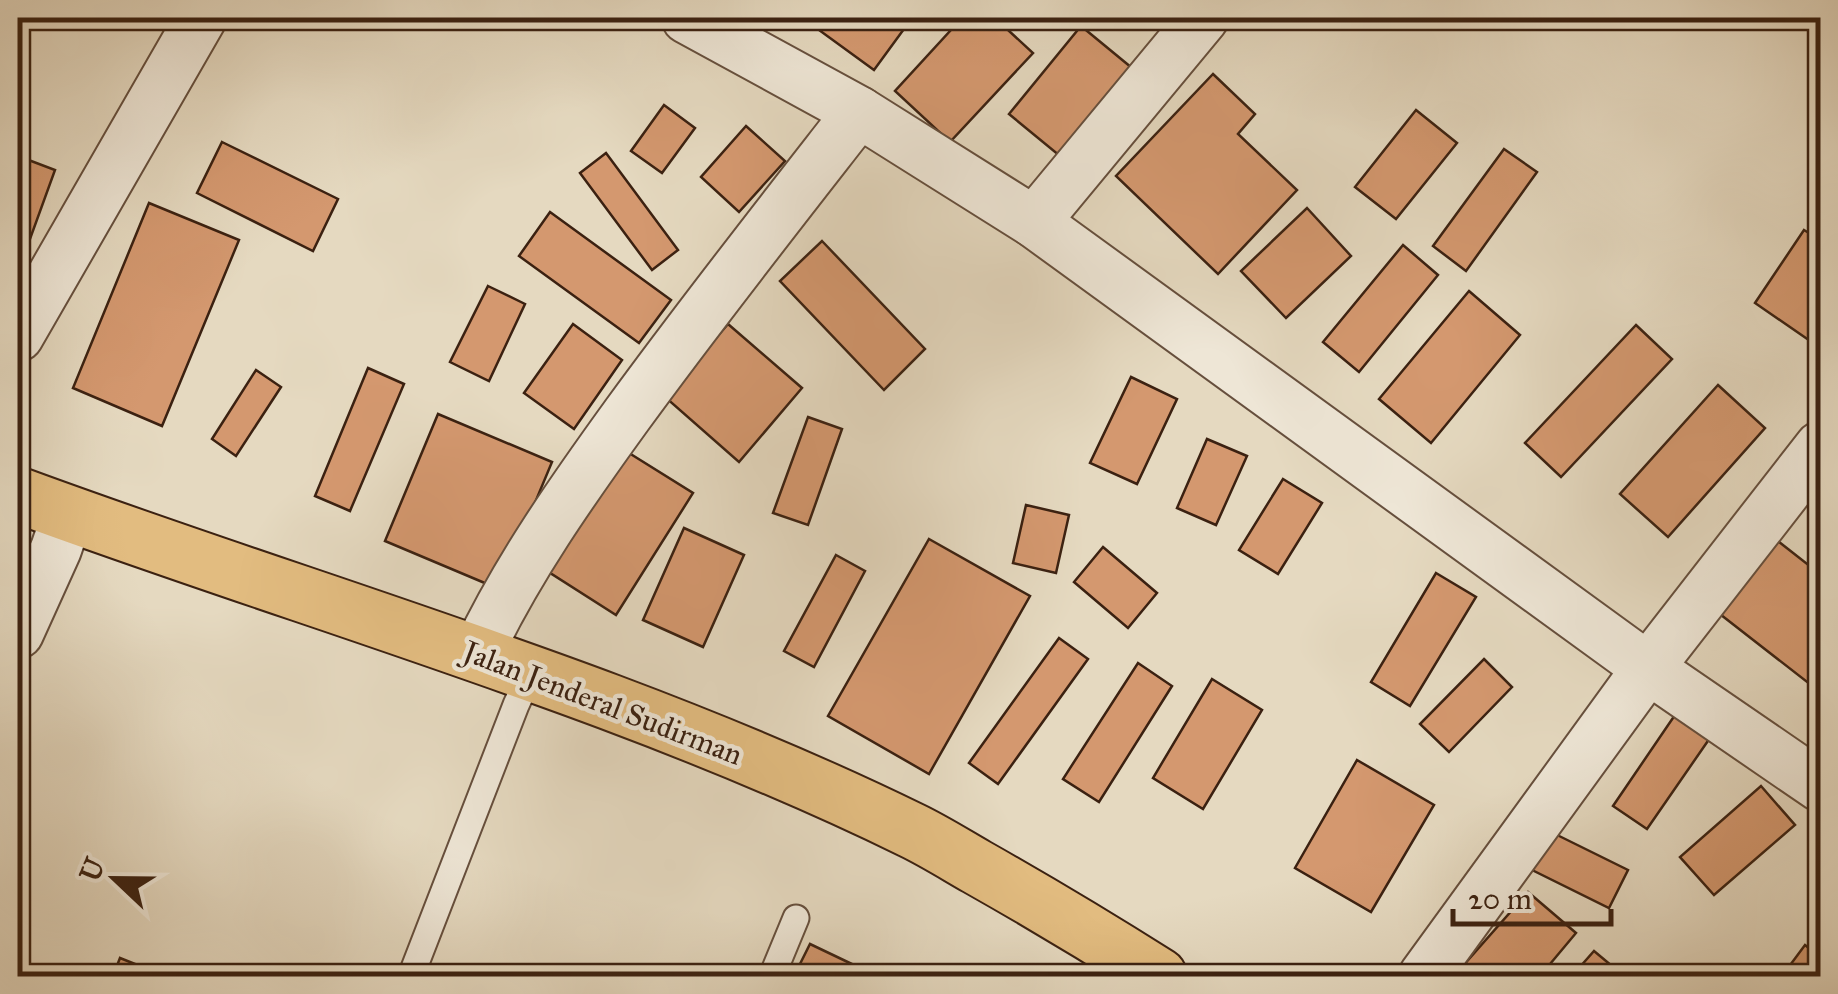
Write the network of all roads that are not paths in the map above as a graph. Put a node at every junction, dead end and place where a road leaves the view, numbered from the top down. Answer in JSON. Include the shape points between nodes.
{"nodes":[{"id":1,"x":201,"y":18,"type":"edge"},
{"id":2,"x":687,"y":18,"type":"edge"},
{"id":3,"x":1203,"y":18,"type":"edge"},
{"id":4,"x":859,"y":112,"type":"junction"},
{"id":5,"x":1034,"y":222,"type":"junction"},
{"id":6,"x":18,"y":336,"type":"edge"},
{"id":7,"x":1820,"y":446,"type":"edge"},
{"id":8,"x":18,"y":496,"type":"edge"},
{"id":9,"x":68,"y":514,"type":"junction"},
{"id":10,"x":18,"y":632,"type":"edge"},
{"id":11,"x":477,"y":654,"type":"junction"},
{"id":12,"x":1648,"y":668,"type":"junction"},
{"id":13,"x":530,"y":674,"type":"junction"},
{"id":14,"x":1820,"y":786,"type":"edge"},
{"id":15,"x":796,"y":918,"type":"dead end"},
{"id":16,"x":411,"y":976,"type":"edge"},
{"id":17,"x":772,"y":976,"type":"edge"},
{"id":18,"x":1159,"y":976,"type":"edge"},
{"id":19,"x":1424,"y":976,"type":"edge"}],
"edges":[{"from":1,"to":6,"type":"street"},
{"from":2,"to":4,"type":"street"},
{"from":3,"to":5,"type":"street"},
{"from":4,"to":5,"type":"street"},
{"from":4,"to":11,"type":"street","via":[[572,491]]},
{"from":5,"to":12,"type":"street"},
{"from":7,"to":12,"type":"street"},
{"from":8,"to":9,"type":"highway","name":"Jalan Jenderal Sudirman"},
{"from":9,"to":10,"type":"street"},
{"from":9,"to":11,"type":"highway","name":"Jalan Jenderal Sudirman"},
{"from":11,"to":13,"type":"highway","name":"Jalan Jenderal Sudirman"},
{"from":12,"to":14,"type":"street"},
{"from":12,"to":19,"type":"street"},
{"from":13,"to":16,"type":"lane"},
{"from":13,"to":18,"type":"highway","name":"Jalan Jenderal Sudirman","via":[[722,746],[915,832]]},
{"from":15,"to":17,"type":"lane"}]}
